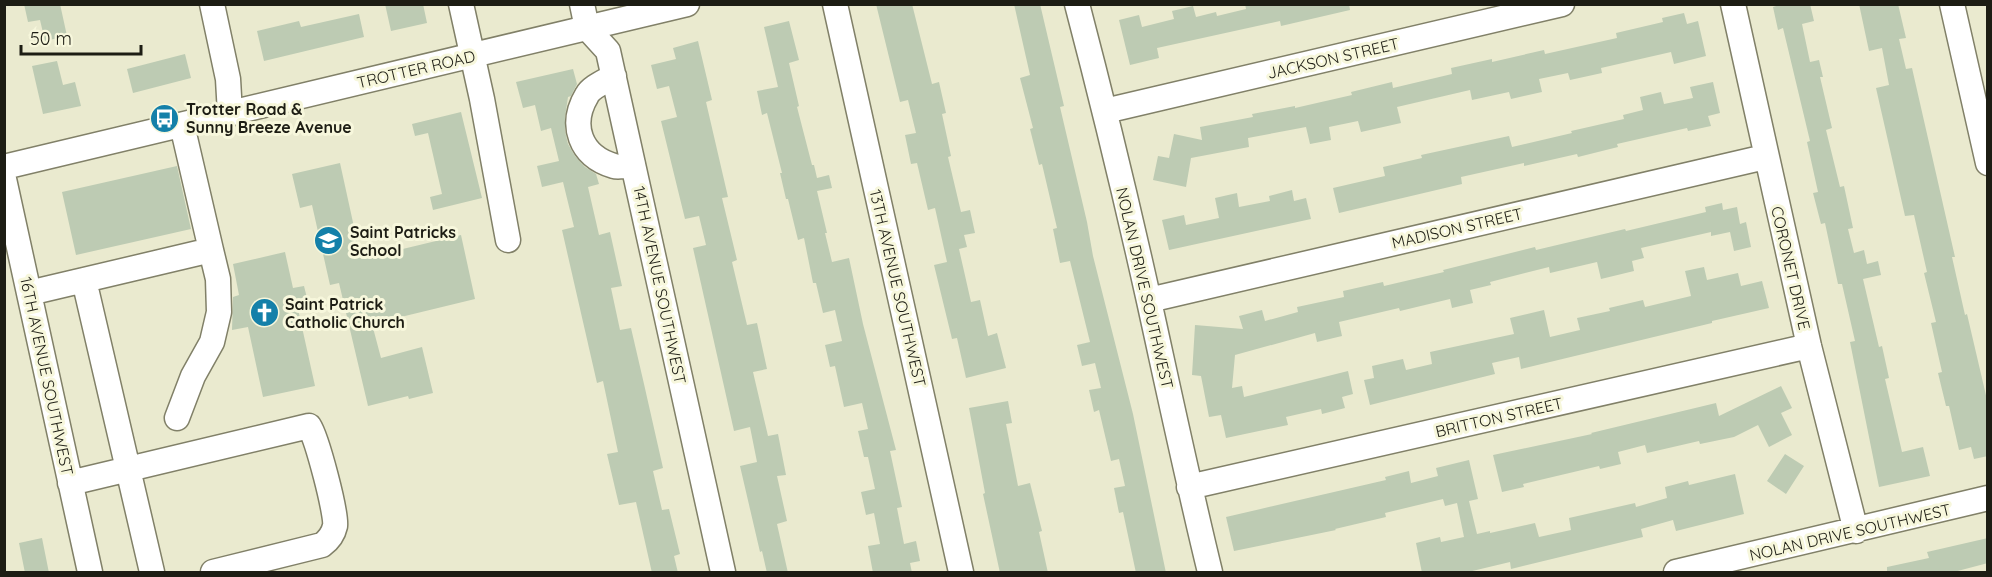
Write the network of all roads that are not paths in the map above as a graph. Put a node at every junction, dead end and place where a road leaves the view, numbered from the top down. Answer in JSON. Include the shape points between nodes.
{"nodes":[{"id":1,"x":212,"y":4,"type":"edge"},
{"id":2,"x":461,"y":4,"type":"edge"},
{"id":3,"x":582,"y":4,"type":"edge"},
{"id":4,"x":687,"y":4,"type":"edge"},
{"id":5,"x":835,"y":4,"type":"edge"},
{"id":6,"x":1077,"y":4,"type":"edge"},
{"id":7,"x":1562,"y":4,"type":"edge"},
{"id":8,"x":1733,"y":4,"type":"edge"},
{"id":9,"x":1952,"y":4,"type":"edge"},
{"id":10,"x":587,"y":28,"type":"junction"},
{"id":11,"x":472,"y":56,"type":"junction"},
{"id":12,"x":614,"y":76,"type":"junction"},
{"id":13,"x":1105,"y":111,"type":"junction"},
{"id":14,"x":230,"y":114,"type":"junction"},
{"id":15,"x":182,"y":125,"type":"junction"},
{"id":16,"x":1766,"y":157,"type":"junction"},
{"id":17,"x":1988,"y":163,"type":"edge"},
{"id":18,"x":633,"y":164,"type":"junction"},
{"id":19,"x":4,"y":167,"type":"edge"},
{"id":20,"x":4,"y":179,"type":"edge"},
{"id":21,"x":508,"y":240,"type":"dead end"},
{"id":22,"x":212,"y":250,"type":"junction"},
{"id":23,"x":84,"y":280,"type":"junction"},
{"id":24,"x":29,"y":293,"type":"junction"},
{"id":25,"x":1149,"y":300,"type":"junction"},
{"id":26,"x":1809,"y":346,"type":"junction"},
{"id":27,"x":177,"y":418,"type":"dead end"},
{"id":28,"x":128,"y":469,"type":"junction"},
{"id":29,"x":70,"y":483,"type":"junction"},
{"id":30,"x":1189,"y":487,"type":"junction"},
{"id":31,"x":1988,"y":498,"type":"edge"},
{"id":32,"x":1856,"y":531,"type":"junction"},
{"id":33,"x":90,"y":573,"type":"edge"},
{"id":34,"x":152,"y":573,"type":"edge"},
{"id":35,"x":213,"y":573,"type":"edge"},
{"id":36,"x":723,"y":573,"type":"edge"},
{"id":37,"x":961,"y":573,"type":"edge"},
{"id":38,"x":1210,"y":573,"type":"edge"},
{"id":39,"x":1676,"y":573,"type":"edge"}],
"edges":[{"from":1,"to":14,"type":"street","via":[[228,79]]},
{"from":2,"to":11,"type":"street"},
{"from":3,"to":10,"type":"street"},
{"from":4,"to":10,"type":"street","name":"TROTTER ROAD"},
{"from":5,"to":37,"type":"street","name":"13TH AVENUE SOUTHWEST"},
{"from":6,"to":13,"type":"street","name":"NOLAN DRIVE SOUTHWEST"},
{"from":7,"to":13,"type":"street","name":"JACKSON STREET"},
{"from":8,"to":16,"type":"street","name":"CORONET DRIVE"},
{"from":9,"to":17,"type":"street"},
{"from":10,"to":11,"type":"street","name":"TROTTER ROAD"},
{"from":10,"to":12,"type":"street","name":"14TH AVENUE SOUTHWEST","via":[[608,51]]},
{"from":11,"to":14,"type":"street","name":"TROTTER ROAD"},
{"from":11,"to":21,"type":"street"},
{"from":12,"to":18,"type":"street","name":"14TH AVENUE SOUTHWEST"},
{"from":12,"to":18,"type":"street","via":[[587,93],[577,121],[583,145],[592,153],[616,167]]},
{"from":13,"to":25,"type":"street","name":"NOLAN DRIVE SOUTHWEST"},
{"from":14,"to":15,"type":"street","name":"TROTTER ROAD"},
{"from":15,"to":19,"type":"street","name":"TROTTER ROAD"},
{"from":15,"to":22,"type":"street"},
{"from":16,"to":25,"type":"street","name":"MADISON STREET"},
{"from":16,"to":26,"type":"street","name":"CORONET DRIVE"},
{"from":18,"to":36,"type":"street","name":"14TH AVENUE SOUTHWEST"},
{"from":20,"to":24,"type":"street","name":"16TH AVENUE SOUTHWEST"},
{"from":22,"to":23,"type":"street"},
{"from":22,"to":27,"type":"street","via":[[219,312],[212,342],[193,376]]},
{"from":23,"to":24,"type":"street"},
{"from":23,"to":28,"type":"street"},
{"from":24,"to":29,"type":"street","name":"16TH AVENUE SOUTHWEST"},
{"from":25,"to":30,"type":"street","name":"NOLAN DRIVE SOUTHWEST"},
{"from":26,"to":30,"type":"street","name":"BRITTON STREET"},
{"from":26,"to":32,"type":"street","name":"CORONET DRIVE"},
{"from":28,"to":29,"type":"street"},
{"from":28,"to":34,"type":"street"},
{"from":28,"to":35,"type":"street","via":[[309,426],[323,464],[336,524],[332,537],[322,545]]},
{"from":29,"to":33,"type":"street","name":"16TH AVENUE SOUTHWEST"},
{"from":30,"to":38,"type":"street","name":"NOLAN DRIVE SOUTHWEST"},
{"from":31,"to":32,"type":"street","name":"NOLAN DRIVE SOUTHWEST"},
{"from":32,"to":39,"type":"street","name":"NOLAN DRIVE SOUTHWEST"}]}
